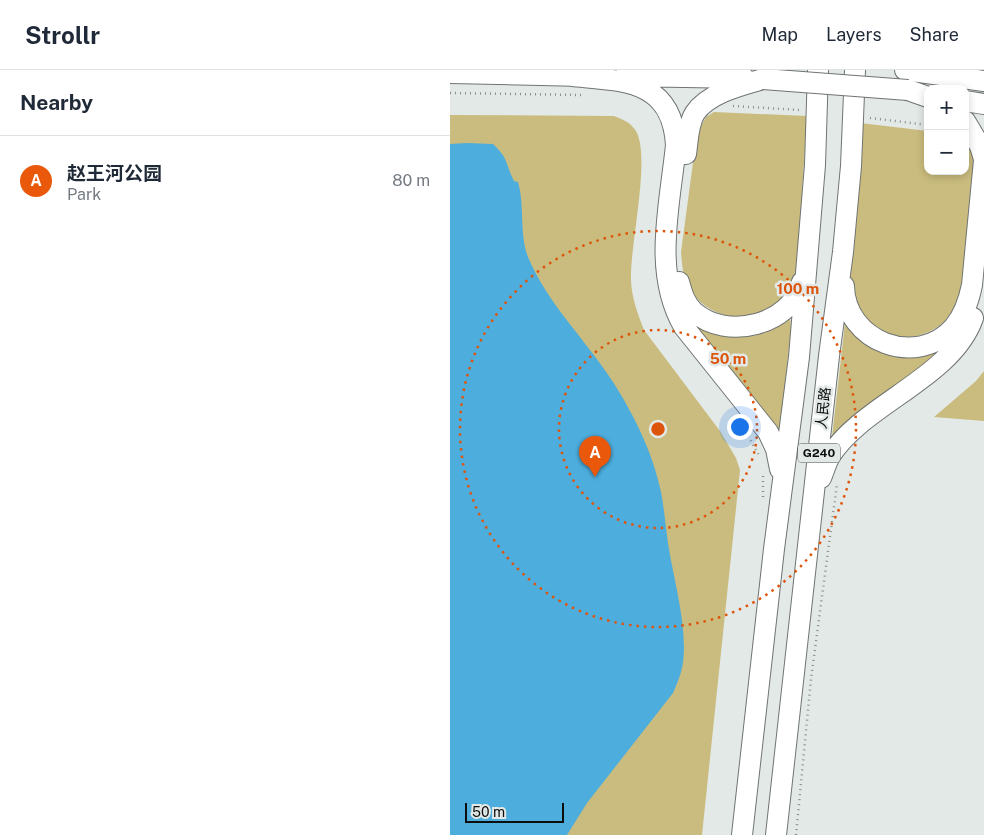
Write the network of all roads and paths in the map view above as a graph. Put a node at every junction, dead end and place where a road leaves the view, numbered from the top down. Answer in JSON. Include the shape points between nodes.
{"nodes":[{"id":1,"x":818,"y":70,"type":"edge"},
{"id":2,"x":855,"y":70,"type":"edge"},
{"id":3,"x":907,"y":70,"type":"edge"},
{"id":4,"x":450,"y":73,"type":"edge"},
{"id":5,"x":572,"y":76,"type":"junction"},
{"id":6,"x":763,"y":78,"type":"junction"},
{"id":7,"x":984,"y":81,"type":"edge"},
{"id":8,"x":450,"y":93,"type":"edge"},
{"id":9,"x":924,"y":94,"type":"edge"},
{"id":10,"x":583,"y":95,"type":"dead end"},
{"id":11,"x":969,"y":102,"type":"edge"},
{"id":12,"x":984,"y":104,"type":"edge"},
{"id":13,"x":724,"y":106,"type":"dead end"},
{"id":14,"x":800,"y":110,"type":"dead end"},
{"id":15,"x":869,"y":118,"type":"dead end"},
{"id":16,"x":924,"y":125,"type":"edge"},
{"id":17,"x":969,"y":128,"type":"edge"},
{"id":18,"x":984,"y":159,"type":"edge"},
{"id":19,"x":984,"y":245,"type":"edge"},
{"id":20,"x":843,"y":252,"type":"junction"},
{"id":21,"x":808,"y":253,"type":"junction"},
{"id":22,"x":746,"y":432,"type":"dead end"},
{"id":23,"x":839,"y":476,"type":"dead end"},
{"id":24,"x":771,"y":504,"type":"junction"},
{"id":25,"x":813,"y":506,"type":"junction"},
{"id":26,"x":742,"y":835,"type":"edge"},
{"id":27,"x":776,"y":835,"type":"edge"},
{"id":28,"x":796,"y":835,"type":"edge"}],
"edges":[{"from":1,"to":21,"type":"highway","number":"G240"},
{"from":2,"to":20,"type":"highway","name":"人民路","number":"G240"},
{"from":3,"to":7,"type":"highway"},
{"from":4,"to":5,"type":"highway"},
{"from":5,"to":6,"type":"highway"},
{"from":5,"to":24,"type":"highway","via":[[638,85],[668,110],[675,129],[676,145],[666,277],[674,307],[684,326],[773,439],[780,468]]},
{"from":6,"to":9,"type":"highway","bridge":true},
{"from":6,"to":21,"type":"highway","via":[[726,89],[695,112],[689,130],[674,266],[684,300],[694,313],[713,323],[732,327],[759,324],[781,313],[793,302],[799,291]]},
{"from":8,"to":10,"type":"path"},
{"from":11,"to":12,"type":"highway"},
{"from":13,"to":14,"type":"path"},
{"from":15,"to":16,"type":"path"},
{"from":17,"to":18,"type":"highway"},
{"from":18,"to":20,"type":"highway","via":[[969,301],[959,321],[943,335],[919,345],[899,347],[880,342],[867,333],[852,319],[844,301]]},
{"from":19,"to":25,"type":"highway","via":[[971,324],[938,365],[843,441],[830,456]]},
{"from":20,"to":25,"type":"highway","name":"人民路","number":"G240"},
{"from":21,"to":24,"type":"highway","number":"G240","via":[[799,357]]},
{"from":22,"to":24,"type":"path","via":[[762,464]]},
{"from":23,"to":28,"type":"path","via":[[812,679]]},
{"from":24,"to":26,"type":"highway","number":"G240"},
{"from":25,"to":27,"type":"highway","name":"人民路","number":"G240"}]}
